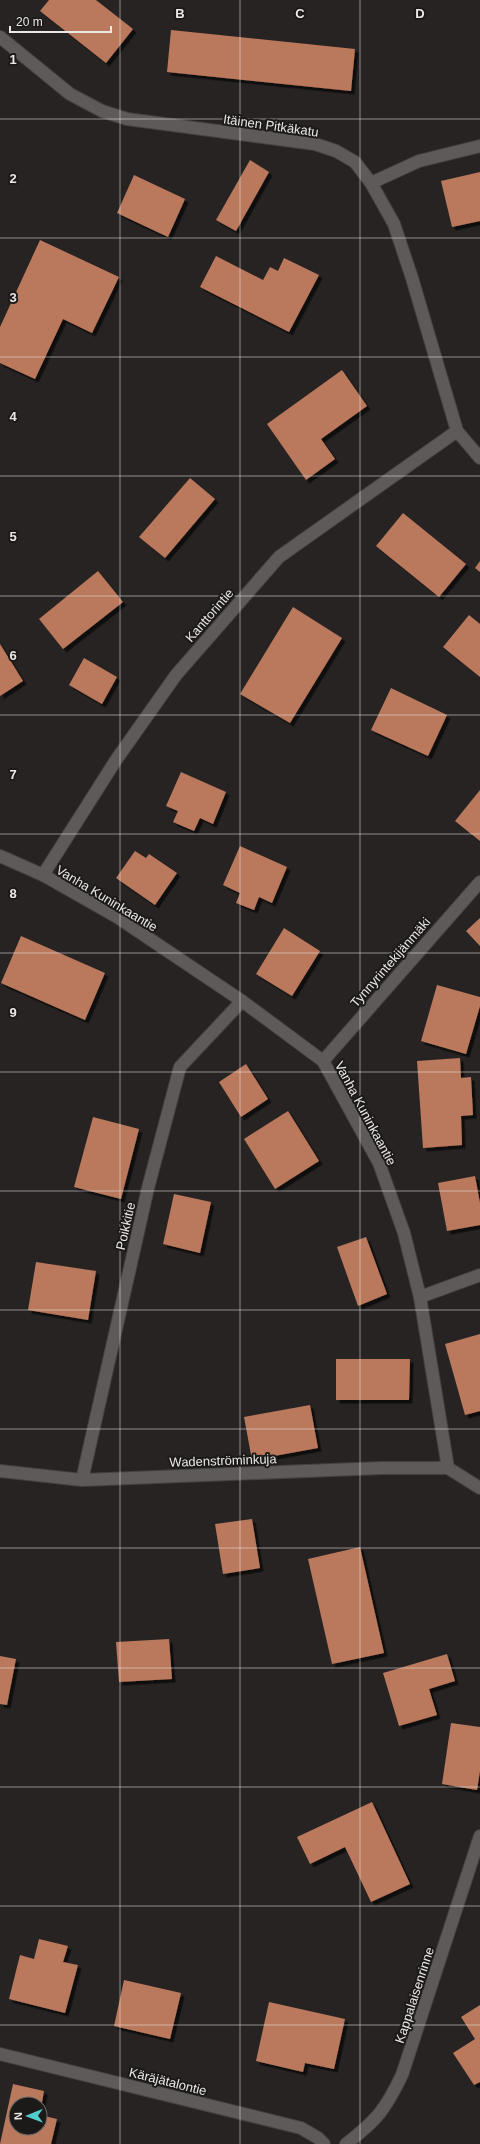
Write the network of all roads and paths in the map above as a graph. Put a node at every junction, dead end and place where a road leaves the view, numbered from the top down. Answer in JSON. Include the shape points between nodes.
{"nodes":[{"id":1,"x":0,"y":37,"type":"edge"},
{"id":2,"x":480,"y":146,"type":"edge"},
{"id":3,"x":371,"y":183,"type":"junction"},
{"id":4,"x":456,"y":431,"type":"junction"},
{"id":5,"x":480,"y":458,"type":"edge"},
{"id":6,"x":0,"y":856,"type":"edge"},
{"id":7,"x":43,"y":875,"type":"junction"},
{"id":8,"x":480,"y":882,"type":"edge"},
{"id":9,"x":242,"y":1001,"type":"junction"},
{"id":10,"x":323,"y":1061,"type":"junction"},
{"id":11,"x":480,"y":1275,"type":"edge"},
{"id":12,"x":420,"y":1297,"type":"junction"},
{"id":13,"x":448,"y":1468,"type":"junction"},
{"id":14,"x":0,"y":1471,"type":"edge"},
{"id":15,"x":82,"y":1480,"type":"junction"},
{"id":16,"x":480,"y":1488,"type":"edge"},
{"id":17,"x":480,"y":1836,"type":"edge"},
{"id":18,"x":0,"y":2054,"type":"edge"},
{"id":19,"x":324,"y":2144,"type":"edge"},
{"id":20,"x":346,"y":2144,"type":"edge"}],
"edges":[{"from":1,"to":3,"type":"street","name":"Itäinen Pitkäkatu","via":[[70,94],[102,111],[142,121],[315,144],[336,151],[355,162]]},
{"from":2,"to":3,"type":"street","via":[[419,161]]},
{"from":3,"to":4,"type":"street","name":"Itäinen Pitkäkatu","via":[[394,224]]},
{"from":4,"to":5,"type":"street","name":"Itäinen Pitkäkatu"},
{"from":4,"to":7,"type":"street","name":"Kanttorintie","via":[[279,558],[176,675],[116,760]]},
{"from":6,"to":7,"type":"street","name":"Vanha Kuninkaantie"},
{"from":7,"to":9,"type":"street","name":"Vanha Kuninkaantie","via":[[117,917]]},
{"from":8,"to":10,"type":"street","name":"Tynnyrintekijänmäki"},
{"from":9,"to":10,"type":"street","name":"Vanha Kuninkaantie"},
{"from":9,"to":15,"type":"street","name":"Poikkitie","via":[[180,1067],[148,1188]]},
{"from":10,"to":12,"type":"street","name":"Vanha Kuninkaantie","via":[[379,1163],[404,1233]]},
{"from":11,"to":12,"type":"street"},
{"from":12,"to":13,"type":"street","name":"Vanha Kuninkaantie"},
{"from":13,"to":15,"type":"street","name":"Wadenströminkuja","via":[[382,1468]]},
{"from":13,"to":16,"type":"street"},
{"from":14,"to":15,"type":"street","name":"Wadenströminkuja"},
{"from":17,"to":20,"type":"street","name":"Kappalaisenrinne","via":[[402,2075],[377,2119]]},
{"from":18,"to":19,"type":"street","name":"Käräjätalontie","via":[[301,2128]]}]}
